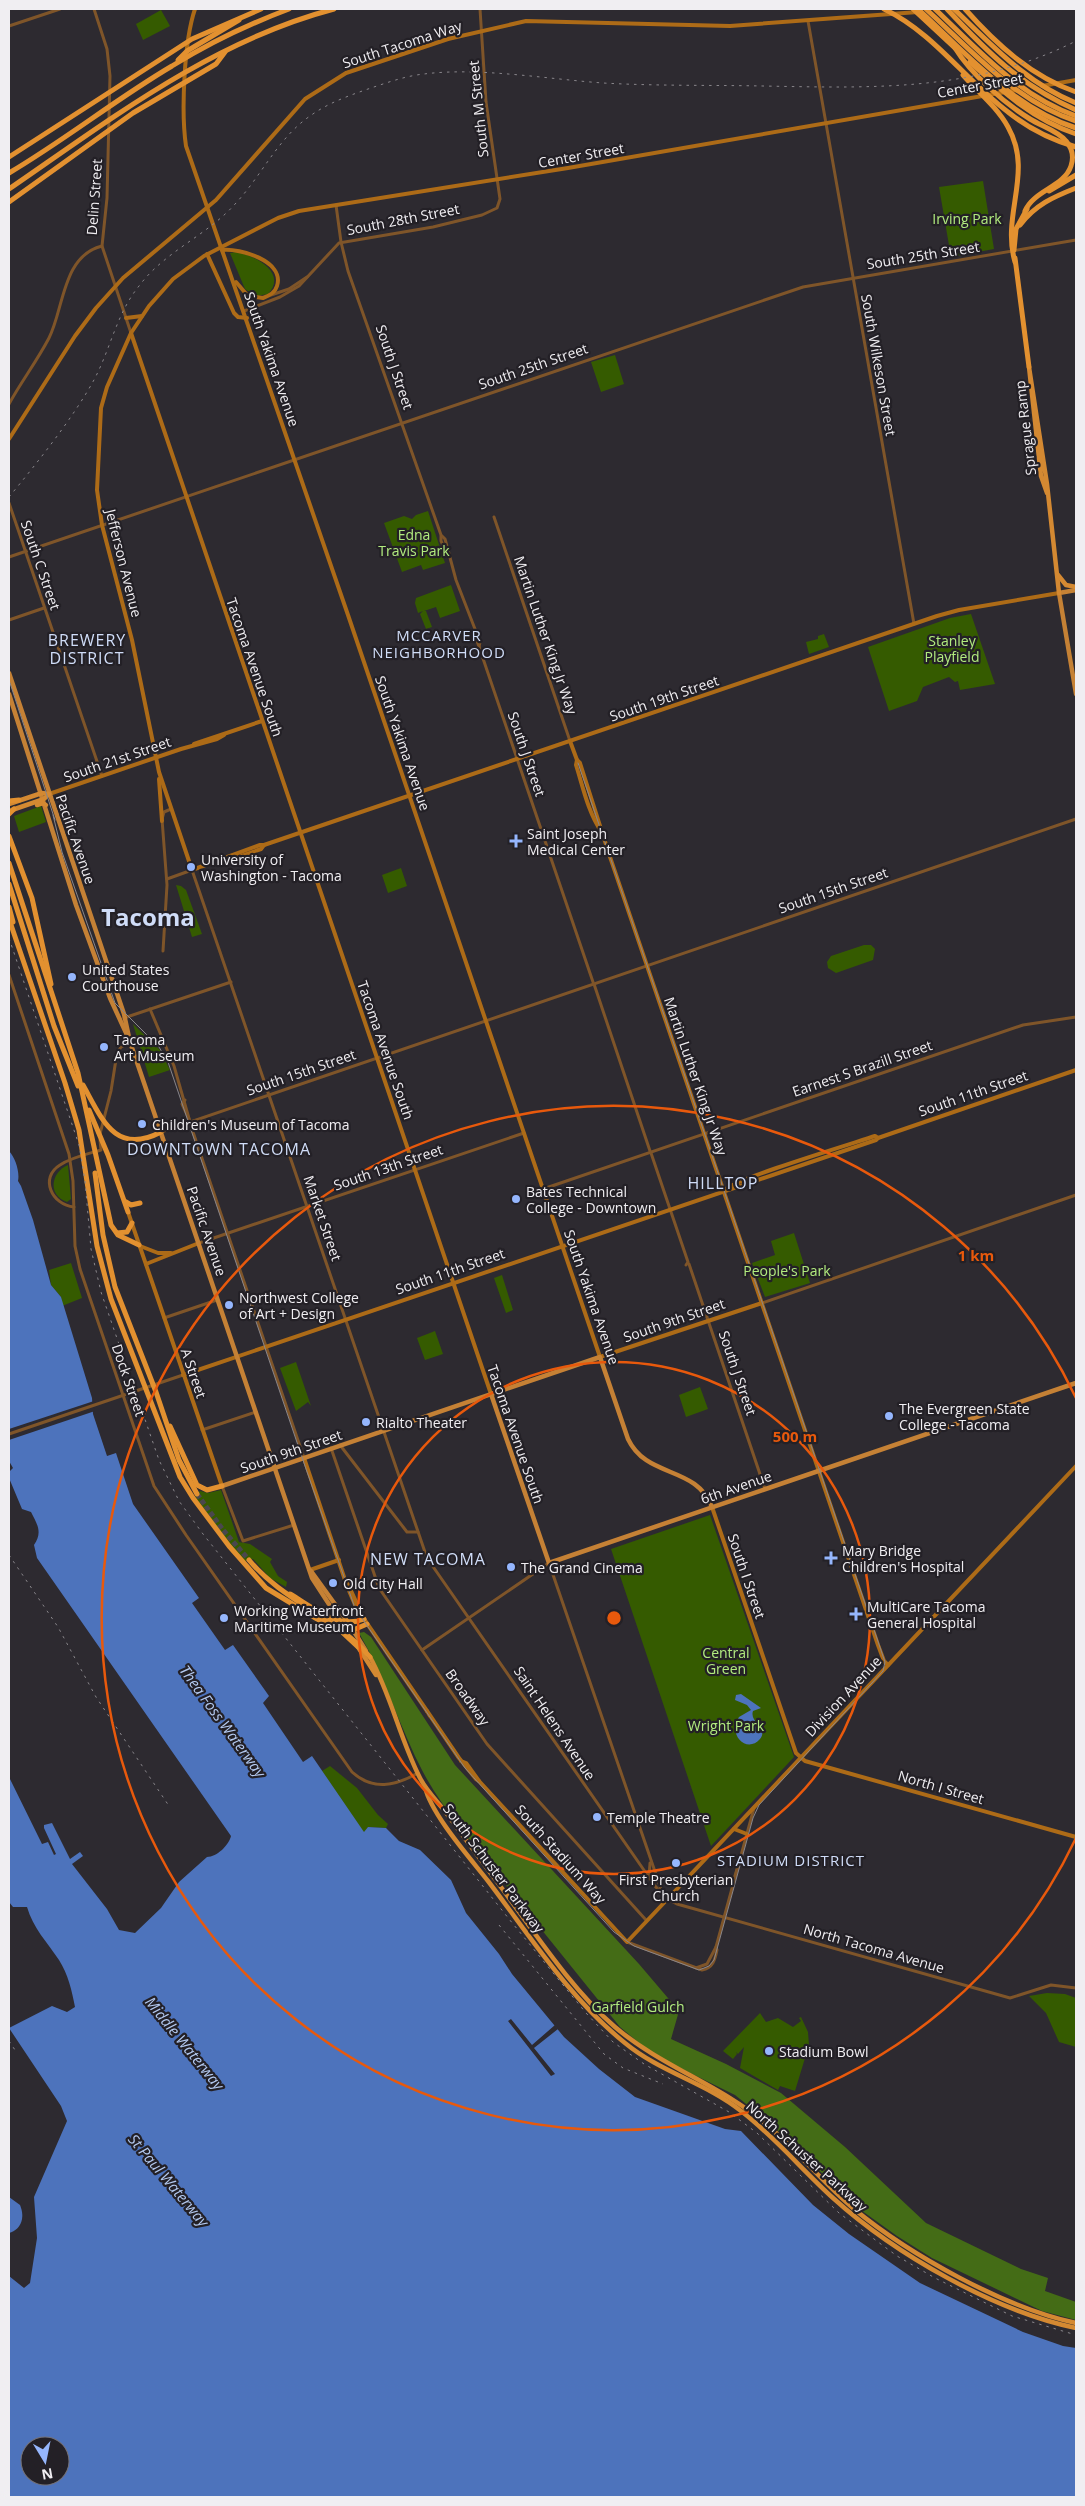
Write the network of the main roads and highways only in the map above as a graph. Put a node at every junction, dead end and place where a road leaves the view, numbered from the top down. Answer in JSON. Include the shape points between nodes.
{"nodes":[{"id":1,"x":195,"y":9,"type":"edge"},
{"id":2,"x":261,"y":9,"type":"edge"},
{"id":3,"x":289,"y":9,"type":"edge"},
{"id":4,"x":334,"y":9,"type":"edge"},
{"id":5,"x":884,"y":9,"type":"edge"},
{"id":6,"x":913,"y":9,"type":"edge"},
{"id":7,"x":918,"y":9,"type":"edge"},
{"id":8,"x":926,"y":9,"type":"edge"},
{"id":9,"x":935,"y":9,"type":"edge"},
{"id":10,"x":947,"y":9,"type":"edge"},
{"id":11,"x":954,"y":9,"type":"edge"},
{"id":12,"x":959,"y":9,"type":"edge"},
{"id":13,"x":965,"y":9,"type":"edge"},
{"id":14,"x":983,"y":36,"type":"junction"},
{"id":15,"x":955,"y":48,"type":"junction"},
{"id":16,"x":227,"y":50,"type":"junction"},
{"id":17,"x":948,"y":57,"type":"junction"},
{"id":18,"x":172,"y":66,"type":"junction"},
{"id":19,"x":1076,"y":80,"type":"edge"},
{"id":20,"x":1076,"y":92,"type":"edge"},
{"id":21,"x":1076,"y":104,"type":"edge"},
{"id":22,"x":1076,"y":110,"type":"edge"},
{"id":23,"x":1076,"y":116,"type":"edge"},
{"id":24,"x":1076,"y":121,"type":"edge"},
{"id":25,"x":1076,"y":128,"type":"edge"},
{"id":26,"x":1069,"y":129,"type":"junction"},
{"id":27,"x":1076,"y":134,"type":"edge"},
{"id":28,"x":1076,"y":147,"type":"edge"},
{"id":29,"x":9,"y":157,"type":"edge"},
{"id":30,"x":9,"y":173,"type":"edge"},
{"id":31,"x":1076,"y":174,"type":"edge"},
{"id":32,"x":1076,"y":188,"type":"edge"},
{"id":33,"x":9,"y":189,"type":"edge"},
{"id":34,"x":9,"y":201,"type":"edge"},
{"id":35,"x":1025,"y":211,"type":"junction"},
{"id":36,"x":1014,"y":237,"type":"junction"},
{"id":37,"x":212,"y":252,"type":"junction"},
{"id":38,"x":208,"y":254,"type":"junction"},
{"id":39,"x":1015,"y":262,"type":"junction"},
{"id":40,"x":232,"y":275,"type":"junction"},
{"id":41,"x":142,"y":316,"type":"junction"},
{"id":42,"x":126,"y":317,"type":"road end"},
{"id":43,"x":247,"y":318,"type":"junction"},
{"id":44,"x":130,"y":333,"type":"junction"},
{"id":45,"x":1029,"y":367,"type":"joint"},
{"id":46,"x":9,"y":439,"type":"edge"},
{"id":47,"x":1056,"y":571,"type":"junction"},
{"id":48,"x":1076,"y":589,"type":"edge"},
{"id":49,"x":1059,"y":593,"type":"junction"},
{"id":50,"x":9,"y":673,"type":"edge"},
{"id":51,"x":9,"y":694,"type":"edge"},
{"id":52,"x":1076,"y":694,"type":"edge"},
{"id":53,"x":262,"y":721,"type":"junction"},
{"id":54,"x":570,"y":742,"type":"junction"},
{"id":55,"x":157,"y":757,"type":"junction"},
{"id":56,"x":159,"y":772,"type":"junction"},
{"id":57,"x":42,"y":793,"type":"junction"},
{"id":58,"x":49,"y":794,"type":"junction"},
{"id":59,"x":409,"y":796,"type":"junction"},
{"id":60,"x":44,"y":799,"type":"junction"},
{"id":61,"x":19,"y":800,"type":"joint"},
{"id":62,"x":9,"y":802,"type":"edge"},
{"id":63,"x":46,"y":805,"type":"junction"},
{"id":64,"x":12,"y":810,"type":"edge"},
{"id":65,"x":162,"y":821,"type":"road end"},
{"id":66,"x":300,"y":833,"type":"junction"},
{"id":67,"x":9,"y":836,"type":"edge"},
{"id":68,"x":9,"y":863,"type":"edge"},
{"id":69,"x":192,"y":870,"type":"joint"},
{"id":70,"x":9,"y":884,"type":"edge"},
{"id":71,"x":9,"y":907,"type":"edge"},
{"id":72,"x":9,"y":919,"type":"edge"},
{"id":73,"x":37,"y":1001,"type":"junction"},
{"id":74,"x":58,"y":1013,"type":"junction"},
{"id":75,"x":57,"y":1036,"type":"junction"},
{"id":76,"x":130,"y":1042,"type":"junction"},
{"id":77,"x":1076,"y":1070,"type":"edge"},
{"id":78,"x":90,"y":1128,"type":"junction"},
{"id":79,"x":161,"y":1132,"type":"junction"},
{"id":80,"x":724,"y":1190,"type":"junction"},
{"id":81,"x":124,"y":1200,"type":"junction"},
{"id":82,"x":140,"y":1204,"type":"dead end"},
{"id":83,"x":128,"y":1212,"type":"joint"},
{"id":84,"x":132,"y":1222,"type":"junction"},
{"id":85,"x":115,"y":1231,"type":"junction"},
{"id":86,"x":199,"y":1243,"type":"junction"},
{"id":87,"x":140,"y":1245,"type":"junction"},
{"id":88,"x":562,"y":1245,"type":"junction"},
{"id":89,"x":171,"y":1253,"type":"junction"},
{"id":90,"x":146,"y":1264,"type":"junction"},
{"id":91,"x":453,"y":1282,"type":"junction"},
{"id":92,"x":762,"y":1303,"type":"junction"},
{"id":93,"x":238,"y":1356,"type":"junction"},
{"id":94,"x":600,"y":1357,"type":"junction"},
{"id":95,"x":183,"y":1375,"type":"junction"},
{"id":96,"x":1076,"y":1383,"type":"edge"},
{"id":97,"x":491,"y":1394,"type":"junction"},
{"id":98,"x":158,"y":1398,"type":"junction"},
{"id":99,"x":628,"y":1439,"type":"joint"},
{"id":100,"x":304,"y":1458,"type":"junction"},
{"id":101,"x":1076,"y":1466,"type":"edge"},
{"id":102,"x":276,"y":1468,"type":"junction"},
{"id":103,"x":819,"y":1470,"type":"junction"},
{"id":104,"x":222,"y":1486,"type":"junction"},
{"id":105,"x":197,"y":1494,"type":"tunnel mouth"},
{"id":106,"x":712,"y":1507,"type":"junction"},
{"id":107,"x":236,"y":1554,"type":"junction"},
{"id":108,"x":249,"y":1560,"type":"tunnel mouth"},
{"id":109,"x":339,"y":1560,"type":"junction"},
{"id":110,"x":549,"y":1563,"type":"joint"},
{"id":111,"x":310,"y":1570,"type":"junction"},
{"id":112,"x":268,"y":1580,"type":"junction"},
{"id":113,"x":346,"y":1580,"type":"junction"},
{"id":114,"x":337,"y":1616,"type":"joint"},
{"id":115,"x":346,"y":1619,"type":"joint"},
{"id":116,"x":364,"y":1619,"type":"junction"},
{"id":117,"x":359,"y":1646,"type":"junction"},
{"id":118,"x":370,"y":1657,"type":"junction"},
{"id":119,"x":888,"y":1665,"type":"junction"},
{"id":120,"x":389,"y":1701,"type":"junction"},
{"id":121,"x":801,"y":1758,"type":"junction"},
{"id":122,"x":425,"y":1786,"type":"junction"},
{"id":123,"x":734,"y":1829,"type":"junction"},
{"id":124,"x":747,"y":1834,"type":"road end"},
{"id":125,"x":1076,"y":1837,"type":"edge"},
{"id":126,"x":626,"y":1942,"type":"joint"},
{"id":127,"x":554,"y":1956,"type":"joint"},
{"id":128,"x":550,"y":1961,"type":"joint"},
{"id":129,"x":1076,"y":2323,"type":"edge"},
{"id":130,"x":1076,"y":2328,"type":"edge"}],
"edges":[{"from":1,"to":40,"type":"main road","name":"South Yakima Avenue","via":[[185,97],[186,146]]},
{"from":2,"to":18,"type":"highway","via":[[187,51]]},
{"from":2,"to":29,"type":"highway","via":[[192,39]]},
{"from":3,"to":18,"type":"highway","via":[[227,36]]},
{"from":4,"to":16,"type":"highway","via":[[271,29]]},
{"from":5,"to":17,"type":"highway","via":[[916,28]]},
{"from":6,"to":15,"type":"highway"},
{"from":7,"to":26,"type":"highway","via":[[1010,93]]},
{"from":8,"to":24,"type":"highway","via":[[1009,85],[1046,109]]},
{"from":9,"to":23,"type":"highway","via":[[1012,80],[1043,101]]},
{"from":9,"to":46,"type":"main road","name":"South Tacoma Way","via":[[715,26],[540,20],[512,22],[354,69],[324,85],[305,100],[216,200],[123,278],[75,336]]},
{"from":10,"to":22,"type":"highway","via":[[1018,78],[1034,90]]},
{"from":11,"to":14,"type":"highway"},
{"from":12,"to":14,"type":"highway"},
{"from":13,"to":20,"type":"highway","via":[[1022,64]]},
{"from":14,"to":21,"type":"highway","via":[[1034,82]]},
{"from":15,"to":26,"type":"highway","via":[[1018,104],[1045,121]]},
{"from":15,"to":35,"type":"highway","via":[[1005,102],[1064,139],[1072,153],[1072,163],[1065,176],[1035,197]]},
{"from":16,"to":33,"type":"highway","via":[[137,101]]},
{"from":16,"to":34,"type":"highway","via":[[216,64],[133,113]]},
{"from":17,"to":28,"type":"highway","via":[[1007,112],[1052,138]]},
{"from":17,"to":39,"type":"highway","via":[[1005,121],[1016,143],[1019,171],[1010,234]]},
{"from":18,"to":30,"type":"highway"},
{"from":19,"to":37,"type":"main road","name":"Center Street","via":[[288,213]]},
{"from":25,"to":26,"type":"highway"},
{"from":26,"to":27,"type":"highway"},
{"from":31,"to":35,"type":"highway","via":[[1036,199]]},
{"from":32,"to":36,"type":"highway","via":[[1051,197],[1038,206]]},
{"from":35,"to":36,"type":"highway"},
{"from":36,"to":39,"type":"highway"},
{"from":37,"to":38,"type":"main road","name":"Center Street"},
{"from":37,"to":40,"type":"main road","via":[[234,249],[246,252],[272,267],[277,284],[269,296],[259,299],[242,290]]},
{"from":38,"to":41,"type":"main road","name":"Center Street","via":[[173,279]]},
{"from":38,"to":43,"type":"main road","via":[[234,313]]},
{"from":39,"to":45,"type":"highway"},
{"from":40,"to":43,"type":"main road","name":"South Yakima Avenue"},
{"from":41,"to":42,"type":"main road"},
{"from":41,"to":44,"type":"main road","name":"Center Street"},
{"from":43,"to":59,"type":"main road","name":"South Yakima Avenue"},
{"from":44,"to":53,"type":"main road","name":"Tacoma Avenue South"},
{"from":44,"to":55,"type":"main road","name":"Jefferson Avenue","via":[[102,400],[97,490],[102,525],[132,640]]},
{"from":45,"to":47,"type":"highway","name":"Sprague Ramp"},
{"from":47,"to":48,"type":"highway","via":[[1063,583]]},
{"from":47,"to":49,"type":"highway","name":"Sprague Ramp"},
{"from":48,"to":49,"type":"main road","name":"South 19th Street"},
{"from":49,"to":52,"type":"main road"},
{"from":49,"to":54,"type":"main road","name":"South 19th Street","via":[[959,610]]},
{"from":50,"to":58,"type":"main road","name":"Pacific Avenue"},
{"from":51,"to":57,"type":"main road","name":"Pacific Avenue"},
{"from":53,"to":55,"type":"main road","name":"South 21st Street"},
{"from":53,"to":66,"type":"main road","name":"Tacoma Avenue South"},
{"from":54,"to":59,"type":"main road","name":"South 19th Street"},
{"from":54,"to":80,"type":"main road","name":"Martin Luther King Jr Way","via":[[594,822],[602,833]]},
{"from":55,"to":56,"type":"main road","name":"Jefferson Avenue"},
{"from":55,"to":58,"type":"main road","name":"South 21st Street"},
{"from":56,"to":65,"type":"main road"},
{"from":56,"to":69,"type":"main road","name":"Market Street"},
{"from":57,"to":58,"type":"highway","name":"South 21st Street"},
{"from":57,"to":60,"type":"main road","name":"Pacific Avenue"},
{"from":57,"to":61,"type":"highway"},
{"from":58,"to":60,"type":"highway","name":"South 21st Street"},
{"from":58,"to":76,"type":"main road","name":"Pacific Avenue","via":[[125,1018]]},
{"from":59,"to":66,"type":"main road","name":"South 19th Street"},
{"from":59,"to":88,"type":"main road","name":"South Yakima Avenue"},
{"from":60,"to":63,"type":"main road","name":"Pacific Avenue"},
{"from":60,"to":64,"type":"highway"},
{"from":61,"to":62,"type":"highway"},
{"from":63,"to":64,"type":"highway"},
{"from":63,"to":76,"type":"main road","name":"Pacific Avenue","via":[[74,896]]},
{"from":66,"to":69,"type":"main road","name":"South 19th Street"},
{"from":66,"to":91,"type":"main road","name":"Tacoma Avenue South"},
{"from":67,"to":74,"type":"highway","via":[[32,898]]},
{"from":68,"to":74,"type":"highway"},
{"from":70,"to":75,"type":"highway"},
{"from":71,"to":73,"type":"highway"},
{"from":72,"to":73,"type":"highway"},
{"from":73,"to":107,"type":"highway","via":[[79,1130],[97,1246],[111,1299],[168,1447],[193,1498]]},
{"from":74,"to":78,"type":"highway","via":[[78,1073]]},
{"from":75,"to":79,"type":"highway","via":[[107,1127],[126,1139],[139,1140]]},
{"from":75,"to":81,"type":"highway"},
{"from":76,"to":79,"type":"main road","name":"Pacific Avenue"},
{"from":77,"to":80,"type":"main road","name":"South 11th Street"},
{"from":78,"to":85,"type":"highway","via":[[100,1182]]},
{"from":78,"to":98,"type":"highway","via":[[106,1253],[115,1287]]},
{"from":79,"to":86,"type":"main road","name":"Pacific Avenue"},
{"from":80,"to":88,"type":"main road","name":"South 11th Street"},
{"from":80,"to":92,"type":"main road","name":"Martin Luther King Jr Way"},
{"from":81,"to":82,"type":"highway","via":[[130,1205]]},
{"from":81,"to":83,"type":"highway"},
{"from":83,"to":84,"type":"main road","name":"A Street"},
{"from":84,"to":85,"type":"highway","via":[[125,1233]]},
{"from":84,"to":87,"type":"main road","name":"A Street"},
{"from":85,"to":87,"type":"highway","via":[[125,1240]]},
{"from":86,"to":89,"type":"main road","name":"South 13th Street"},
{"from":86,"to":93,"type":"main road","name":"Pacific Avenue"},
{"from":87,"to":89,"type":"main road"},
{"from":87,"to":90,"type":"main road","name":"A Street"},
{"from":88,"to":91,"type":"main road","name":"South 11th Street"},
{"from":88,"to":94,"type":"main road","name":"South Yakima Avenue"},
{"from":89,"to":90,"type":"main road","name":"South 13th Street"},
{"from":90,"to":95,"type":"main road","name":"A Street"},
{"from":91,"to":93,"type":"main road","name":"South 11th Street"},
{"from":91,"to":97,"type":"main road","name":"Tacoma Avenue South"},
{"from":92,"to":94,"type":"main road","name":"South 9th Street"},
{"from":92,"to":103,"type":"main road","name":"Martin Luther King Jr Way"},
{"from":93,"to":95,"type":"main road","name":"South 11th Street"},
{"from":93,"to":102,"type":"main road","name":"Pacific Avenue"},
{"from":94,"to":97,"type":"main road","name":"South 9th Street"},
{"from":94,"to":99,"type":"main road","name":"South Yakima Avenue"},
{"from":95,"to":104,"type":"main road","name":"A Street"},
{"from":96,"to":103,"type":"main road","name":"6th Avenue"},
{"from":97,"to":100,"type":"main road","name":"South 9th Street"},
{"from":97,"to":110,"type":"main road","name":"Tacoma Avenue South"},
{"from":98,"to":104,"type":"highway","via":[[197,1484],[207,1490]]},
{"from":98,"to":105,"type":"highway","via":[[179,1460]]},
{"from":99,"to":106,"type":"main road","name":"South I Street","via":[[644,1460],[696,1483],[706,1493]]},
{"from":100,"to":102,"type":"main road","name":"South 9th Street"},
{"from":100,"to":109,"type":"main road"},
{"from":101,"to":119,"type":"main road","name":"Division Avenue"},
{"from":102,"to":104,"type":"main road","name":"South 9th Street"},
{"from":102,"to":111,"type":"main road","name":"Pacific Avenue"},
{"from":103,"to":106,"type":"main road","name":"6th Avenue"},
{"from":103,"to":119,"type":"main road","name":"Martin Luther King Jr Way","via":[[882,1656]]},
{"from":106,"to":110,"type":"main road","name":"6th Avenue"},
{"from":106,"to":121,"type":"main road","name":"South I Street","via":[[796,1753]]},
{"from":107,"to":116,"type":"highway","via":[[266,1588],[326,1625],[342,1631],[360,1628]]},
{"from":107,"to":117,"type":"highway","via":[[272,1586]]},
{"from":108,"to":112,"type":"highway"},
{"from":109,"to":111,"type":"main road"},
{"from":109,"to":113,"type":"main road"},
{"from":111,"to":114,"type":"main road","name":"Pacific Avenue","via":[[314,1583]]},
{"from":111,"to":115,"type":"main road","name":"Pacific Avenue"},
{"from":112,"to":116,"type":"highway","via":[[330,1618],[344,1622]]},
{"from":112,"to":117,"type":"highway","via":[[338,1627]]},
{"from":113,"to":116,"type":"main road","name":"South Stadium Way"},
{"from":113,"to":116,"type":"main road","via":[[350,1596]]},
{"from":114,"to":117,"type":"main road","name":"South Schuster Parkway"},
{"from":115,"to":118,"type":"main road","name":"South Schuster Parkway"},
{"from":116,"to":126,"type":"main road","name":"South Stadium Way","via":[[461,1761]]},
{"from":117,"to":118,"type":"highway"},
{"from":117,"to":120,"type":"highway","name":"South Schuster Parkway"},
{"from":118,"to":120,"type":"highway","name":"South Schuster Parkway"},
{"from":119,"to":121,"type":"main road","name":"Division Avenue"},
{"from":120,"to":122,"type":"highway","name":"South Schuster Parkway","via":[[404,1745]]},
{"from":121,"to":123,"type":"main road","name":"Division Avenue"},
{"from":121,"to":125,"type":"main road","name":"North I Street"},
{"from":122,"to":127,"type":"highway","name":"South Schuster Parkway"},
{"from":122,"to":128,"type":"highway","name":"South Schuster Parkway","via":[[433,1805],[456,1840]]},
{"from":123,"to":124,"type":"main road"},
{"from":123,"to":126,"type":"main road","name":"Division Avenue"},
{"from":127,"to":129,"type":"highway","name":"North Schuster Parkway","via":[[600,2012],[630,2040],[749,2111],[770,2127],[837,2194],[889,2236],[1002,2297]]},
{"from":128,"to":130,"type":"highway","name":"North Schuster Parkway","via":[[586,2007],[626,2044],[740,2111],[765,2130],[834,2198],[886,2239],[922,2263],[1006,2305],[1043,2320]]}]}
